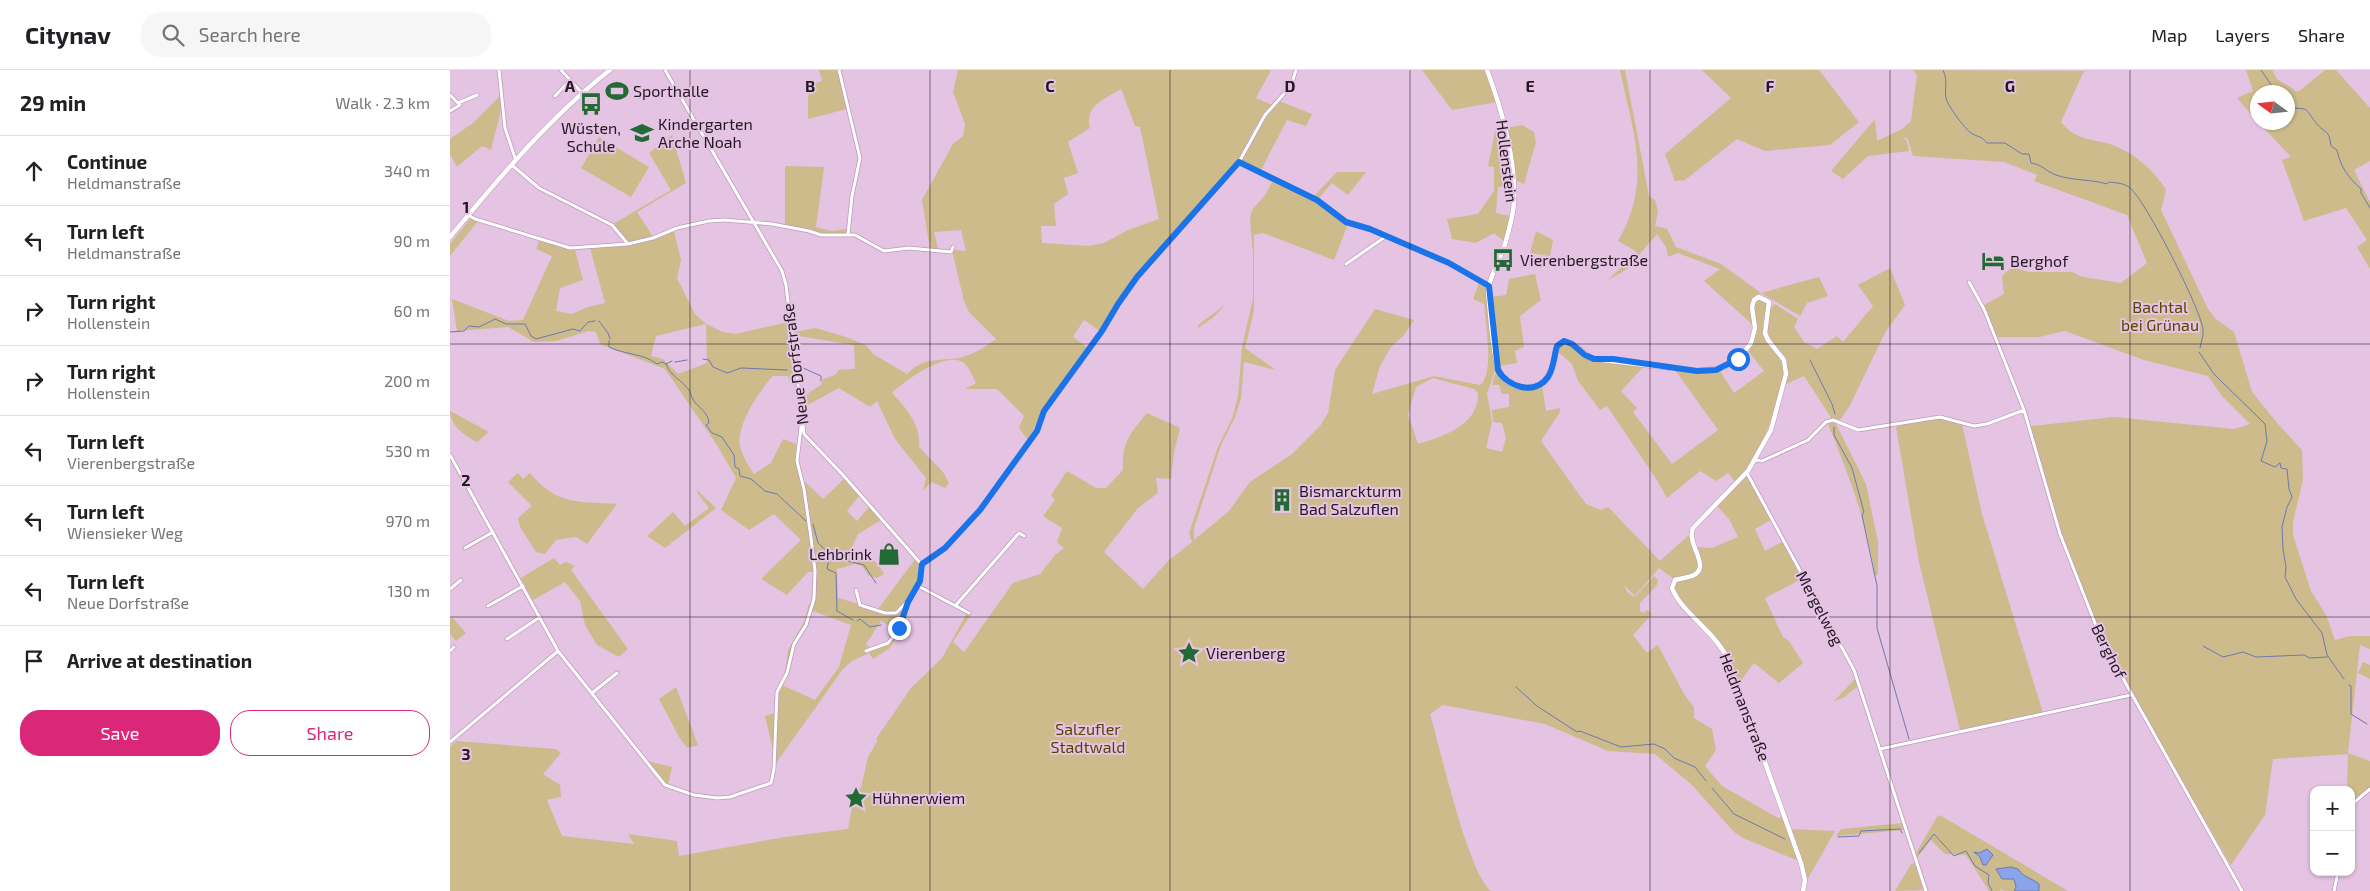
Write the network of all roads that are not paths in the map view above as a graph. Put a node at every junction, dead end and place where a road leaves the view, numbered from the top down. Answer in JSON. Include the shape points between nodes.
{"nodes":[{"id":1,"x":499,"y":70,"type":"edge"},
{"id":2,"x":561,"y":70,"type":"edge"},
{"id":3,"x":610,"y":70,"type":"edge"},
{"id":4,"x":665,"y":70,"type":"edge"},
{"id":5,"x":839,"y":70,"type":"edge"},
{"id":6,"x":1296,"y":70,"type":"edge"},
{"id":7,"x":1487,"y":70,"type":"edge"},
{"id":8,"x":570,"y":80,"type":"junction"},
{"id":9,"x":582,"y":93,"type":"junction"},
{"id":10,"x":450,"y":95,"type":"edge"},
{"id":11,"x":477,"y":95,"type":"dead end"},
{"id":12,"x":555,"y":96,"type":"dead end"},
{"id":13,"x":458,"y":103,"type":"junction"},
{"id":14,"x":450,"y":111,"type":"edge"},
{"id":15,"x":516,"y":161,"type":"junction"},
{"id":16,"x":1239,"y":162,"type":"junction"},
{"id":17,"x":513,"y":166,"type":"junction"},
{"id":18,"x":468,"y":215,"type":"junction"},
{"id":19,"x":754,"y":223,"type":"junction"},
{"id":20,"x":848,"y":234,"type":"junction"},
{"id":21,"x":1386,"y":236,"type":"junction"},
{"id":22,"x":450,"y":237,"type":"edge"},
{"id":23,"x":628,"y":244,"type":"junction"},
{"id":24,"x":953,"y":247,"type":"dead end"},
{"id":25,"x":1346,"y":264,"type":"dead end"},
{"id":26,"x":1969,"y":282,"type":"dead end"},
{"id":27,"x":1489,"y":286,"type":"junction"},
{"id":28,"x":1547,"y":378,"type":"joint"},
{"id":29,"x":2024,"y":410,"type":"junction"},
{"id":30,"x":801,"y":428,"type":"junction"},
{"id":31,"x":450,"y":455,"type":"edge"},
{"id":32,"x":1756,"y":460,"type":"junction"},
{"id":33,"x":1747,"y":473,"type":"junction"},
{"id":34,"x":493,"y":532,"type":"junction"},
{"id":35,"x":1024,"y":536,"type":"dead end"},
{"id":36,"x":465,"y":548,"type":"dead end"},
{"id":37,"x":922,"y":564,"type":"junction"},
{"id":38,"x":461,"y":580,"type":"dead end"},
{"id":39,"x":523,"y":586,"type":"junction"},
{"id":40,"x":918,"y":586,"type":"junction"},
{"id":41,"x":450,"y":589,"type":"edge"},
{"id":42,"x":856,"y":590,"type":"dead end"},
{"id":43,"x":908,"y":602,"type":"junction"},
{"id":44,"x":956,"y":605,"type":"junction"},
{"id":45,"x":488,"y":606,"type":"dead end"},
{"id":46,"x":969,"y":613,"type":"dead end"},
{"id":47,"x":540,"y":617,"type":"junction"},
{"id":48,"x":507,"y":639,"type":"dead end"},
{"id":49,"x":454,"y":647,"type":"dead end"},
{"id":50,"x":450,"y":651,"type":"edge"},
{"id":51,"x":558,"y":651,"type":"junction"},
{"id":52,"x":866,"y":651,"type":"dead end"},
{"id":53,"x":617,"y":673,"type":"dead end"},
{"id":54,"x":592,"y":693,"type":"junction"},
{"id":55,"x":2131,"y":695,"type":"junction"},
{"id":56,"x":450,"y":742,"type":"edge"},
{"id":57,"x":1880,"y":749,"type":"junction"},
{"id":58,"x":2370,"y":789,"type":"edge"},
{"id":59,"x":2355,"y":802,"type":"edge"},
{"id":60,"x":2337,"y":876,"type":"edge"},
{"id":61,"x":1802,"y":891,"type":"edge"},
{"id":62,"x":1926,"y":891,"type":"edge"},
{"id":63,"x":2242,"y":891,"type":"edge"},
{"id":64,"x":2334,"y":891,"type":"edge"}],
"edges":[{"from":1,"to":15,"type":"street","via":[[506,128]]},
{"from":2,"to":8,"type":"street"},
{"from":3,"to":9,"type":"main road"},
{"from":4,"to":19,"type":"street","name":"Neue Dorfstraße"},
{"from":5,"to":20,"type":"street","via":[[860,158]]},
{"from":6,"to":16,"type":"street","via":[[1291,86],[1265,115]]},
{"from":7,"to":27,"type":"main road","name":"Hollenstein","via":[[1505,129],[1515,198],[1506,246]]},
{"from":8,"to":9,"type":"street"},
{"from":8,"to":12,"type":"street"},
{"from":9,"to":15,"type":"main road"},
{"from":10,"to":13,"type":"street"},
{"from":11,"to":13,"type":"street"},
{"from":13,"to":14,"type":"street","via":[[460,105]]},
{"from":15,"to":17,"type":"main road"},
{"from":16,"to":21,"type":"street","via":[[1317,200],[1346,222]]},
{"from":16,"to":37,"type":"street","via":[[1137,277],[1044,411],[1037,431],[980,510],[945,548]]},
{"from":17,"to":18,"type":"main road"},
{"from":17,"to":23,"type":"street","via":[[539,188],[612,224]]},
{"from":18,"to":22,"type":"main road"},
{"from":18,"to":23,"type":"street","via":[[570,248]]},
{"from":19,"to":20,"type":"street","via":[[821,235]]},
{"from":19,"to":23,"type":"street","via":[[709,221]]},
{"from":19,"to":30,"type":"street","name":"Neue Dorfstraße","via":[[782,271],[786,285]]},
{"from":20,"to":24,"type":"street","via":[[860,236],[884,251],[909,248],[951,252]]},
{"from":21,"to":25,"type":"street"},
{"from":21,"to":27,"type":"street","via":[[1449,263]]},
{"from":26,"to":29,"type":"street","name":"Berghof","via":[[1984,309]]},
{"from":27,"to":28,"type":"main road","name":"Hollenstein","via":[[1497,364],[1502,376],[1519,387],[1537,385]]},
{"from":28,"to":32,"type":"main road","name":"Heldmanstraße","via":[[1557,346],[1564,341],[1594,359],[1697,371],[1723,368],[1738,359],[1751,343],[1755,328],[1754,300],[1765,298],[1770,307],[1766,337],[1784,360],[1786,374],[1771,430]]},
{"from":29,"to":32,"type":"street","via":[[1974,426],[1940,417],[1858,430],[1833,420],[1826,422],[1808,440],[1762,461]]},
{"from":29,"to":55,"type":"street","name":"Berghof","via":[[2060,534],[2102,641]]},
{"from":30,"to":37,"type":"street","name":"Neue Dorfstraße"},
{"from":30,"to":54,"type":"street","via":[[797,461],[811,538],[814,599],[777,692],[772,784],[718,798],[694,795],[665,785]]},
{"from":31,"to":34,"type":"street"},
{"from":32,"to":33,"type":"main road","name":"Heldmanstraße"},
{"from":33,"to":57,"type":"street","name":"Mergelweg","via":[[1854,670]]},
{"from":33,"to":61,"type":"main road","name":"Heldmanstraße","via":[[1693,528],[1691,541],[1700,568],[1693,576],[1675,580],[1672,588],[1682,604],[1722,647],[1729,662],[1801,863],[1805,880]]},
{"from":34,"to":36,"type":"street"},
{"from":34,"to":39,"type":"street"},
{"from":35,"to":44,"type":"street","via":[[1019,533]]},
{"from":37,"to":40,"type":"street"},
{"from":38,"to":41,"type":"street"},
{"from":39,"to":45,"type":"street"},
{"from":39,"to":47,"type":"street"},
{"from":40,"to":43,"type":"street"},
{"from":40,"to":44,"type":"street"},
{"from":42,"to":43,"type":"street","via":[[860,605],[885,613],[896,613]]},
{"from":43,"to":52,"type":"street","via":[[894,636],[884,645]]},
{"from":44,"to":46,"type":"street"},
{"from":47,"to":48,"type":"street"},
{"from":47,"to":51,"type":"street"},
{"from":49,"to":50,"type":"street"},
{"from":51,"to":54,"type":"street"},
{"from":51,"to":56,"type":"street"},
{"from":53,"to":54,"type":"street"},
{"from":55,"to":57,"type":"street"},
{"from":55,"to":63,"type":"street","name":"Berghof"},
{"from":57,"to":62,"type":"street","name":"Mergelweg"},
{"from":58,"to":59,"type":"street"},
{"from":60,"to":64,"type":"street"}]}
